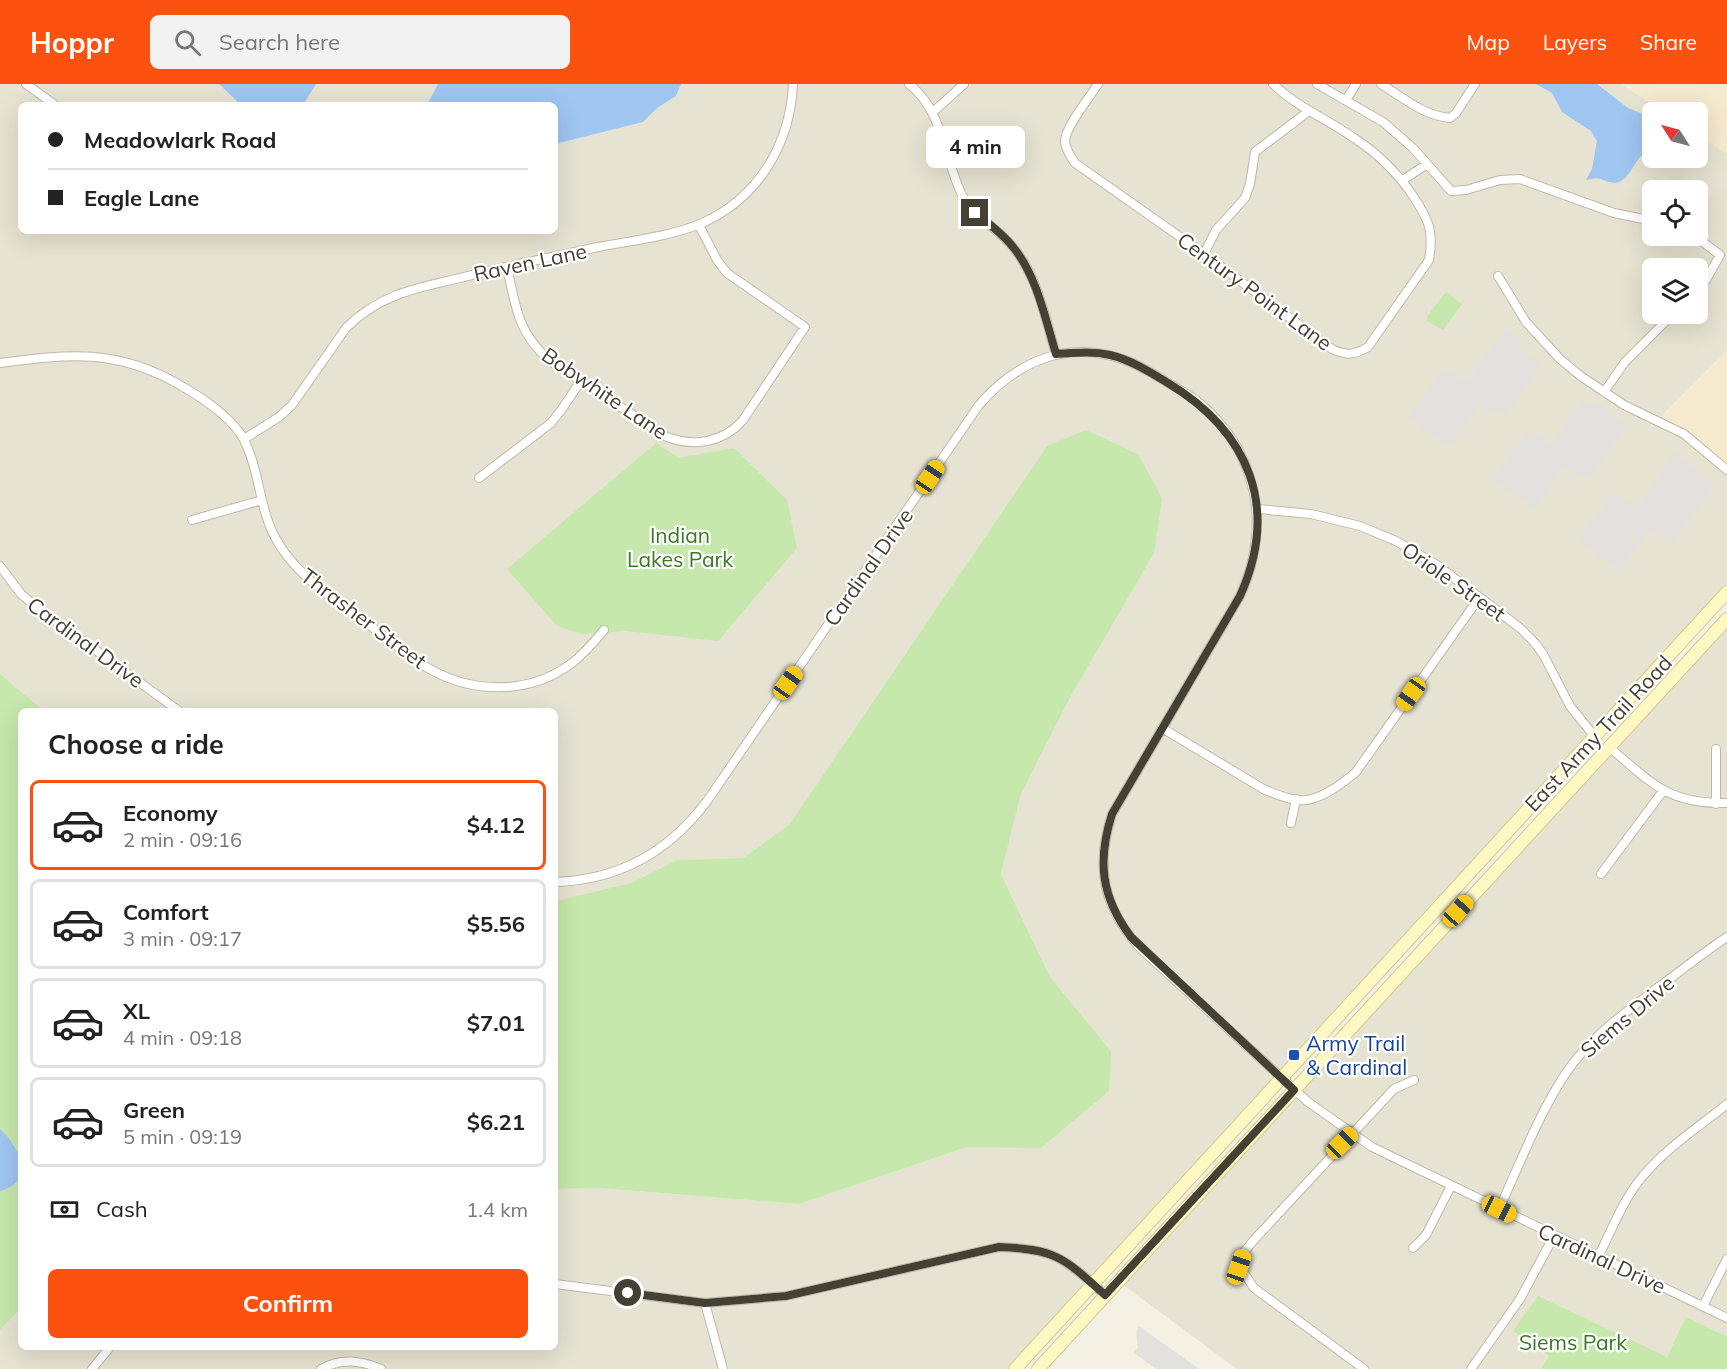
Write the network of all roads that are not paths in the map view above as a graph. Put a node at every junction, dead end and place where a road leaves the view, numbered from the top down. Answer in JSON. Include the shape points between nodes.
{"nodes":[{"id":1,"x":26,"y":84,"type":"edge"},
{"id":2,"x":793,"y":84,"type":"edge"},
{"id":3,"x":909,"y":84,"type":"edge"},
{"id":4,"x":964,"y":84,"type":"edge"},
{"id":5,"x":1098,"y":84,"type":"edge"},
{"id":6,"x":1273,"y":84,"type":"edge"},
{"id":7,"x":1317,"y":84,"type":"edge"},
{"id":8,"x":1356,"y":84,"type":"edge"},
{"id":9,"x":1381,"y":84,"type":"edge"},
{"id":10,"x":1475,"y":84,"type":"edge"},
{"id":11,"x":1346,"y":100,"type":"junction"},
{"id":12,"x":51,"y":102,"type":"edge"},
{"id":13,"x":1309,"y":111,"type":"junction"},
{"id":14,"x":933,"y":112,"type":"junction"},
{"id":15,"x":1427,"y":164,"type":"junction"},
{"id":16,"x":1403,"y":180,"type":"junction"},
{"id":17,"x":1642,"y":219,"type":"edge"},
{"id":18,"x":699,"y":225,"type":"junction"},
{"id":19,"x":1708,"y":246,"type":"edge"},
{"id":20,"x":1204,"y":254,"type":"junction"},
{"id":21,"x":507,"y":267,"type":"junction"},
{"id":22,"x":1498,"y":276,"type":"dead end"},
{"id":23,"x":1708,"y":276,"type":"edge"},
{"id":24,"x":1663,"y":324,"type":"edge"},
{"id":25,"x":1056,"y":354,"type":"junction"},
{"id":26,"x":0,"y":363,"type":"edge"},
{"id":27,"x":580,"y":382,"type":"junction"},
{"id":28,"x":1604,"y":392,"type":"junction"},
{"id":29,"x":244,"y":439,"type":"junction"},
{"id":30,"x":1727,"y":470,"type":"edge"},
{"id":31,"x":479,"y":478,"type":"dead end"},
{"id":32,"x":262,"y":500,"type":"junction"},
{"id":33,"x":1258,"y":509,"type":"junction"},
{"id":34,"x":192,"y":520,"type":"dead end"},
{"id":35,"x":0,"y":566,"type":"edge"},
{"id":36,"x":1727,"y":592,"type":"edge"},
{"id":37,"x":1479,"y":598,"type":"junction"},
{"id":38,"x":1727,"y":619,"type":"edge"},
{"id":39,"x":604,"y":630,"type":"dead end"},
{"id":40,"x":175,"y":708,"type":"edge"},
{"id":41,"x":1162,"y":728,"type":"junction"},
{"id":42,"x":1595,"y":737,"type":"junction"},
{"id":43,"x":1609,"y":747,"type":"junction"},
{"id":44,"x":1716,"y":749,"type":"dead end"},
{"id":45,"x":1663,"y":791,"type":"junction"},
{"id":46,"x":1296,"y":799,"type":"junction"},
{"id":47,"x":1727,"y":803,"type":"edge"},
{"id":48,"x":1716,"y":804,"type":"junction"},
{"id":49,"x":1291,"y":823,"type":"dead end"},
{"id":50,"x":1601,"y":874,"type":"dead end"},
{"id":51,"x":558,"y":882,"type":"edge"},
{"id":52,"x":1727,"y":937,"type":"edge"},
{"id":53,"x":1281,"y":1078,"type":"junction"},
{"id":54,"x":1414,"y":1080,"type":"dead end"},
{"id":55,"x":1294,"y":1090,"type":"junction"},
{"id":56,"x":1727,"y":1104,"type":"edge"},
{"id":57,"x":1352,"y":1134,"type":"junction"},
{"id":58,"x":1451,"y":1186,"type":"junction"},
{"id":59,"x":1499,"y":1209,"type":"junction"},
{"id":60,"x":1554,"y":1236,"type":"junction"},
{"id":61,"x":1413,"y":1248,"type":"dead end"},
{"id":62,"x":1598,"y":1257,"type":"junction"},
{"id":63,"x":1727,"y":1259,"type":"edge"},
{"id":64,"x":558,"y":1284,"type":"edge"},
{"id":65,"x":1093,"y":1284,"type":"junction"},
{"id":66,"x":1105,"y":1295,"type":"junction"},
{"id":67,"x":705,"y":1303,"type":"junction"},
{"id":68,"x":1703,"y":1306,"type":"junction"},
{"id":69,"x":1727,"y":1318,"type":"edge"},
{"id":70,"x":108,"y":1350,"type":"edge"},
{"id":71,"x":92,"y":1369,"type":"edge"},
{"id":72,"x":321,"y":1369,"type":"edge"},
{"id":73,"x":381,"y":1369,"type":"edge"},
{"id":74,"x":723,"y":1369,"type":"edge"},
{"id":75,"x":1015,"y":1369,"type":"edge"},
{"id":76,"x":1038,"y":1369,"type":"edge"},
{"id":77,"x":1364,"y":1369,"type":"edge"},
{"id":78,"x":1471,"y":1369,"type":"edge"}],
"edges":[{"from":1,"to":12,"type":"street"},
{"from":2,"to":18,"type":"street","name":"Raven Lane","via":[[788,123],[765,173],[735,204]]},
{"from":3,"to":14,"type":"street"},
{"from":4,"to":14,"type":"street"},
{"from":5,"to":20,"type":"street","name":"Century Point Lane","via":[[1069,129],[1065,141],[1068,153],[1085,171]]},
{"from":6,"to":13,"type":"street","name":"Century Point Lane"},
{"from":7,"to":11,"type":"street"},
{"from":8,"to":11,"type":"street"},
{"from":9,"to":10,"type":"street","via":[[1437,117],[1450,118]]},
{"from":11,"to":15,"type":"street","via":[[1383,122]]},
{"from":13,"to":16,"type":"street","name":"Century Point Lane","via":[[1353,137]]},
{"from":13,"to":20,"type":"street","via":[[1255,153],[1245,198],[1216,230]]},
{"from":14,"to":25,"type":"street","via":[[962,195],[975,213],[1005,237],[1031,277]]},
{"from":15,"to":16,"type":"street"},
{"from":15,"to":17,"type":"street","via":[[1451,191],[1520,179],[1614,213]]},
{"from":16,"to":20,"type":"street","name":"Century Point Lane","via":[[1430,226],[1429,260],[1368,347],[1356,354],[1332,349]]},
{"from":18,"to":21,"type":"street","name":"Raven Lane"},
{"from":18,"to":27,"type":"street","name":"Bobwhite Lane","via":[[727,273],[805,327],[743,420],[730,432],[712,440],[682,442],[667,437]]},
{"from":19,"to":23,"type":"street","via":[[1720,255]]},
{"from":21,"to":27,"type":"street","name":"Bobwhite Lane","via":[[526,335],[550,361]]},
{"from":21,"to":29,"type":"street","name":"Raven Lane","via":[[404,292],[372,306],[341,334],[292,405]]},
{"from":22,"to":28,"type":"street","via":[[1544,343]]},
{"from":24,"to":28,"type":"street","via":[[1624,362]]},
{"from":25,"to":33,"type":"street","name":"Cardinal Drive","via":[[1091,352],[1126,360],[1195,400],[1224,428],[1239,450]]},
{"from":25,"to":51,"type":"street","name":"Cardinal Drive","via":[[1013,372],[980,405],[691,821],[664,846],[622,869],[588,880]]},
{"from":26,"to":29,"type":"street","name":"Thrasher Street","via":[[70,355],[131,363],[201,397]]},
{"from":27,"to":31,"type":"street","via":[[551,423]]},
{"from":28,"to":30,"type":"street","via":[[1684,434]]},
{"from":29,"to":32,"type":"street","name":"Thrasher Street"},
{"from":32,"to":34,"type":"street"},
{"from":32,"to":39,"type":"street","name":"Thrasher Street","via":[[276,540],[302,574],[424,665],[446,676],[487,687],[514,688],[572,663]]},
{"from":33,"to":37,"type":"street","name":"Oriole Street","via":[[1311,514],[1360,526],[1418,553]]},
{"from":33,"to":41,"type":"street","name":"Cardinal Drive","via":[[1257,542],[1246,584]]},
{"from":35,"to":40,"type":"street","name":"Cardinal Drive","via":[[35,606]]},
{"from":36,"to":42,"type":"main road","name":"East Army Trail Road"},
{"from":37,"to":42,"type":"street","name":"Oriole Street","via":[[1534,642],[1570,706]]},
{"from":37,"to":46,"type":"street","via":[[1356,772],[1333,790],[1306,800]]},
{"from":38,"to":43,"type":"main road","name":"East Army Trail Road"},
{"from":41,"to":46,"type":"street","via":[[1264,790]]},
{"from":41,"to":53,"type":"street","name":"Cardinal Drive","via":[[1112,814],[1102,857],[1106,890],[1122,926],[1141,949]]},
{"from":42,"to":53,"type":"main road","name":"East Army Trail Road"},
{"from":43,"to":45,"type":"street"},
{"from":43,"to":55,"type":"main road","name":"East Army Trail Road"},
{"from":44,"to":48,"type":"street"},
{"from":45,"to":48,"type":"street","via":[[1695,803]]},
{"from":45,"to":50,"type":"street"},
{"from":46,"to":49,"type":"street"},
{"from":47,"to":48,"type":"street"},
{"from":52,"to":59,"type":"street","name":"Siems Drive","via":[[1616,1020],[1576,1059],[1557,1087]]},
{"from":53,"to":55,"type":"street","name":"Cardinal Drive"},
{"from":53,"to":65,"type":"main road","name":"East Army Trail Road"},
{"from":54,"to":57,"type":"street","via":[[1394,1089]]},
{"from":55,"to":57,"type":"street","name":"Cardinal Drive"},
{"from":55,"to":66,"type":"main road","name":"East Army Trail Road"},
{"from":56,"to":62,"type":"street","via":[[1642,1176]]},
{"from":57,"to":58,"type":"street","name":"Cardinal Drive"},
{"from":57,"to":77,"type":"street","via":[[1261,1231],[1245,1251],[1239,1267],[1254,1288]]},
{"from":58,"to":59,"type":"street","name":"Cardinal Drive"},
{"from":58,"to":61,"type":"street","via":[[1426,1235]]},
{"from":59,"to":60,"type":"street","name":"Cardinal Drive"},
{"from":60,"to":62,"type":"street","name":"Cardinal Drive"},
{"from":60,"to":78,"type":"street","via":[[1520,1299]]},
{"from":62,"to":68,"type":"street","name":"Cardinal Drive"},
{"from":63,"to":68,"type":"street"},
{"from":64,"to":67,"type":"street"},
{"from":65,"to":66,"type":"street"},
{"from":65,"to":67,"type":"street","via":[[1066,1261],[1048,1252],[999,1247],[786,1296]]},
{"from":65,"to":75,"type":"main road","name":"East Army Trail Road"},
{"from":66,"to":76,"type":"main road","name":"East Army Trail Road"},
{"from":67,"to":74,"type":"street"},
{"from":68,"to":69,"type":"street","name":"Cardinal Drive"},
{"from":70,"to":71,"type":"street"},
{"from":72,"to":73,"type":"street","via":[[343,1361],[366,1362]]}]}
